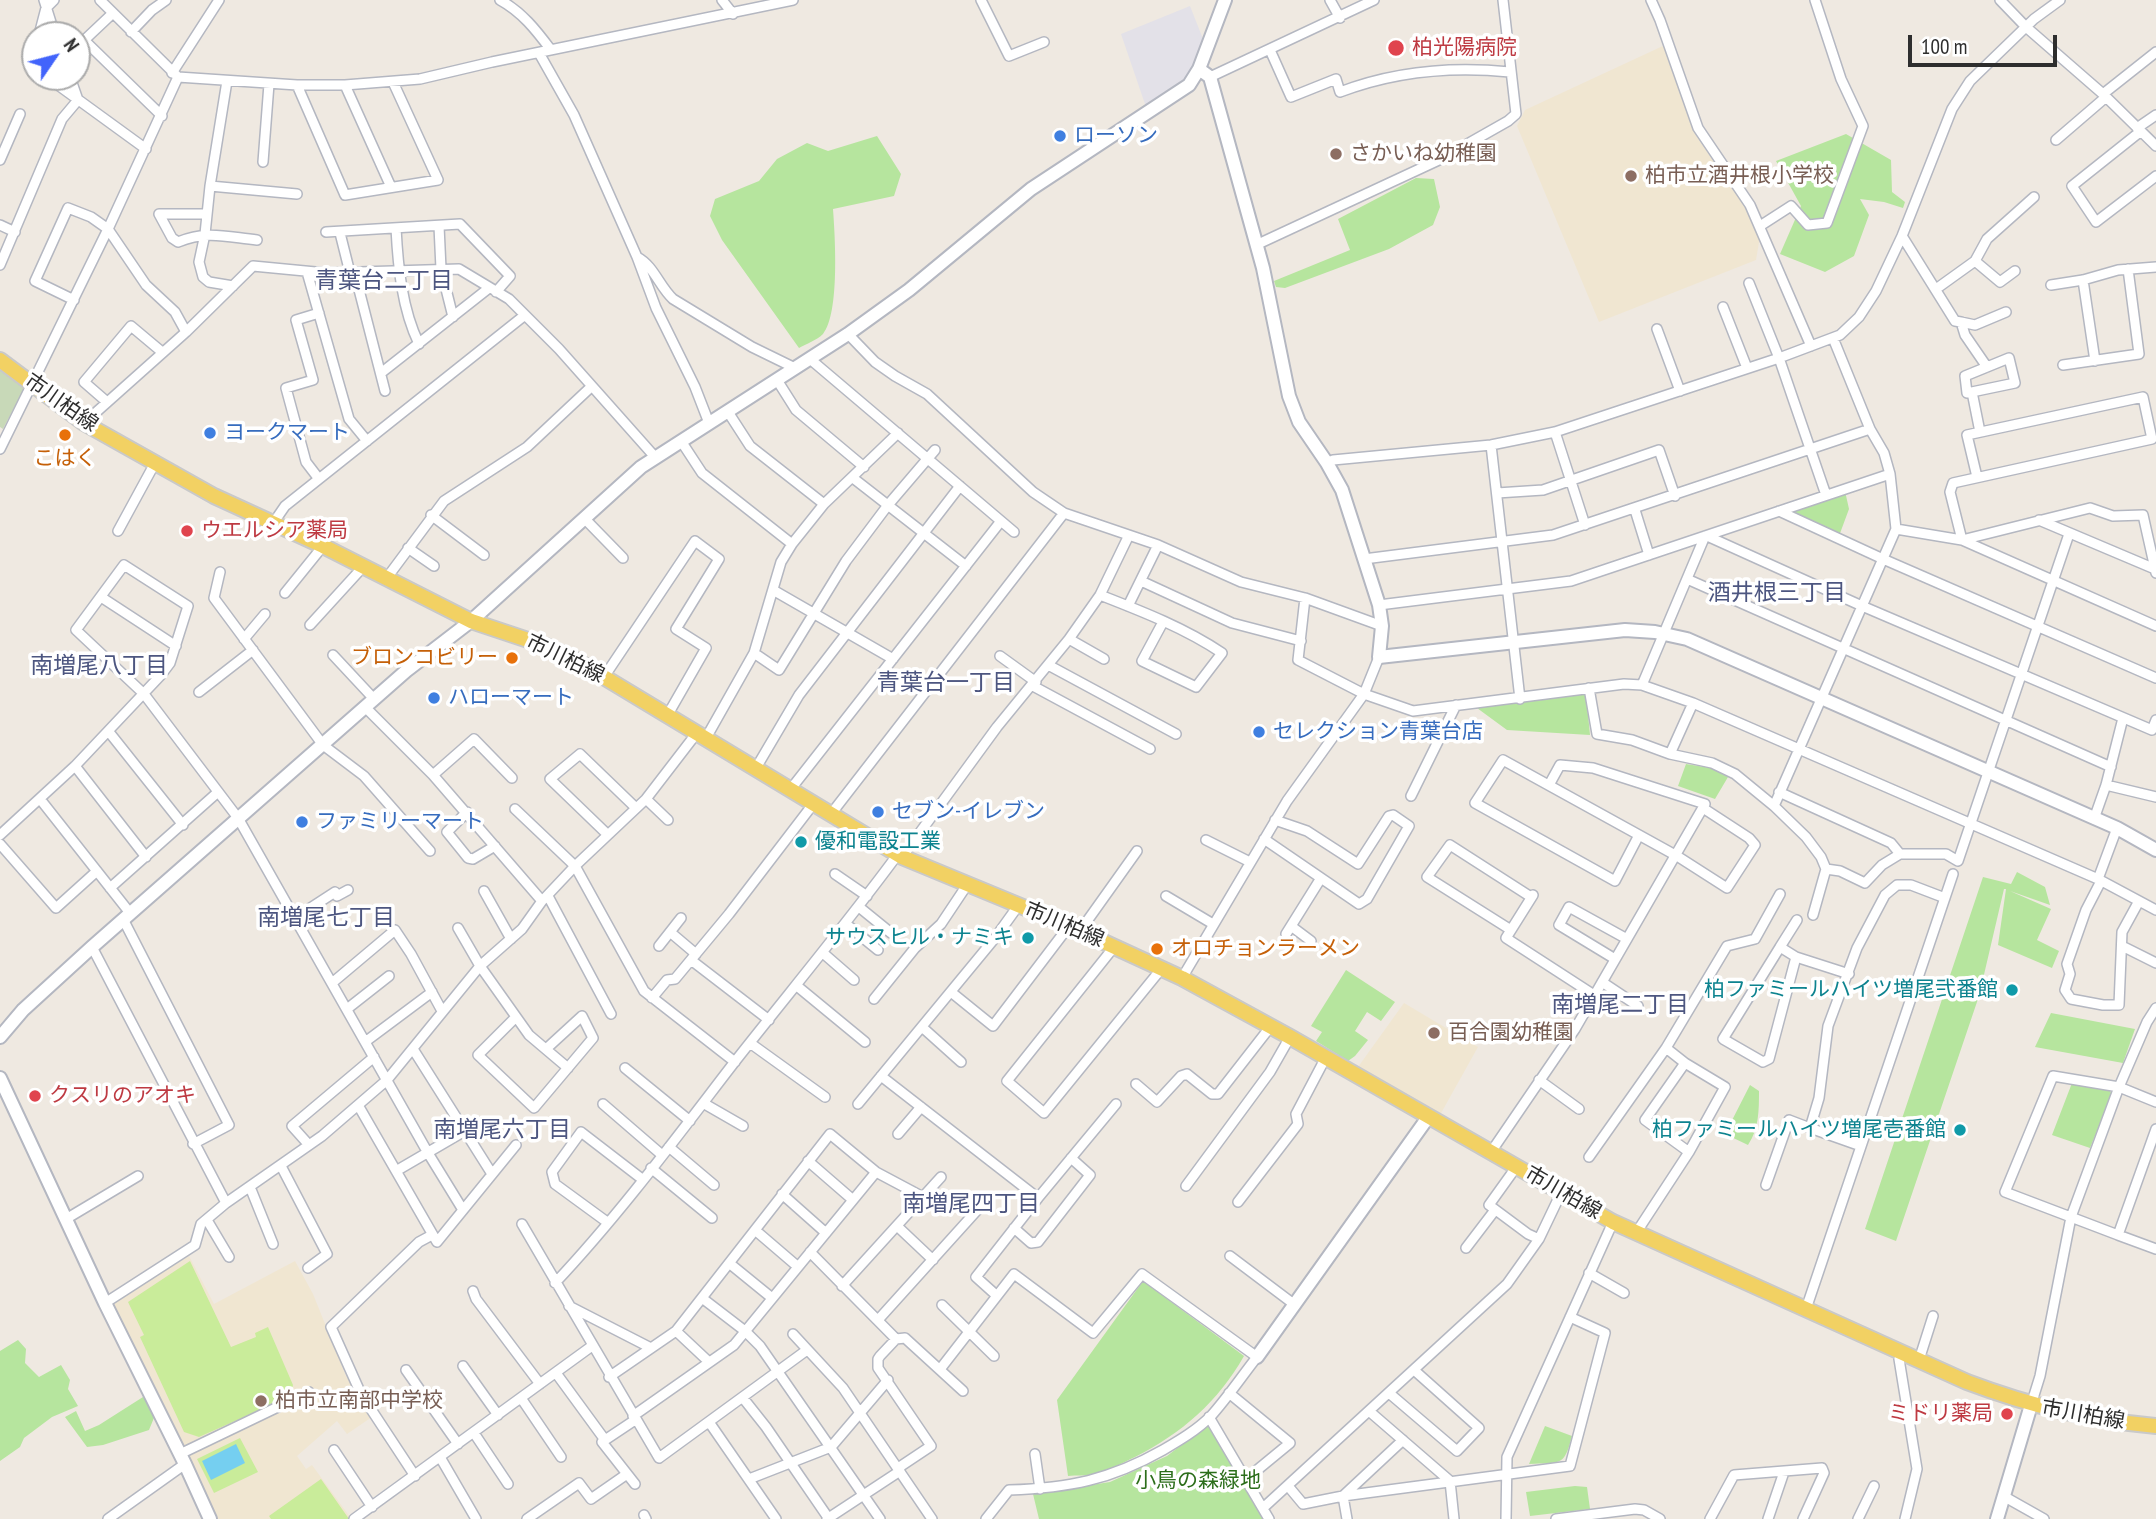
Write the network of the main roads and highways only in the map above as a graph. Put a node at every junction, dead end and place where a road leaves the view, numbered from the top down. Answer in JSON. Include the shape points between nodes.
{"nodes":[{"id":1,"x":0,"y":360,"type":"edge"},
{"id":2,"x":2156,"y":1426,"type":"edge"}],
"edges":[{"from":1,"to":2,"type":"main road","name":"市川柏線","via":[[84,423],[214,496],[471,621],[547,646],[900,855],[1182,978],[1613,1222],[1968,1382],[2031,1405],[2086,1418]]}]}
